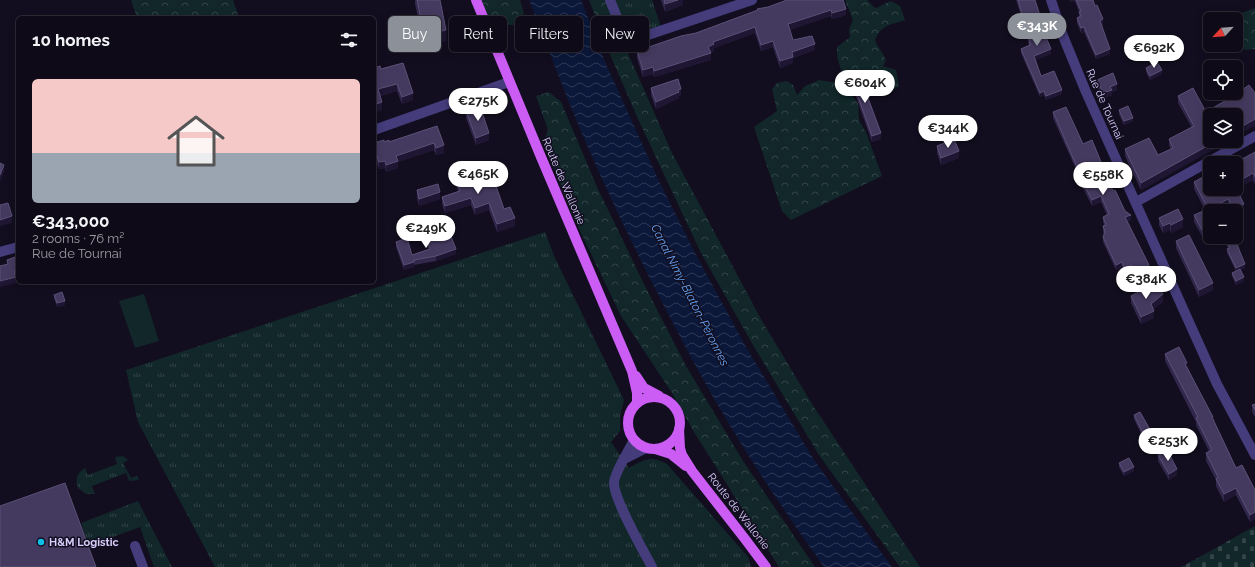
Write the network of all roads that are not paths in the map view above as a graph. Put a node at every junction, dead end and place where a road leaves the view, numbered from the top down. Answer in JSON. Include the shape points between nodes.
{"nodes":[{"id":1,"x":476,"y":0,"type":"edge"},
{"id":2,"x":610,"y":0,"type":"edge"},
{"id":3,"x":752,"y":0,"type":"edge"},
{"id":4,"x":1051,"y":0,"type":"edge"},
{"id":5,"x":510,"y":82,"type":"junction"},
{"id":6,"x":376,"y":129,"type":"edge"},
{"id":7,"x":1255,"y":136,"type":"edge"},
{"id":8,"x":1136,"y":202,"type":"junction"},
{"id":9,"x":16,"y":248,"type":"edge"},
{"id":10,"x":0,"y":252,"type":"edge"},
{"id":11,"x":632,"y":371,"type":"junction"},
{"id":12,"x":660,"y":397,"type":"junction"},
{"id":13,"x":637,"y":402,"type":"junction"},
{"id":14,"x":679,"y":428,"type":"junction"},
{"id":15,"x":634,"y":440,"type":"junction"},
{"id":16,"x":650,"y":448,"type":"junction"},
{"id":17,"x":1255,"y":455,"type":"edge"},
{"id":18,"x":624,"y":459,"type":"junction"},
{"id":19,"x":692,"y":471,"type":"junction"},
{"id":20,"x":135,"y":546,"type":"dead end"},
{"id":21,"x":143,"y":567,"type":"edge"},
{"id":22,"x":652,"y":567,"type":"edge"},
{"id":23,"x":766,"y":567,"type":"edge"}],
"edges":[{"from":1,"to":5,"type":"main road","name":"Route de Wallonie"},
{"from":2,"to":3,"type":"street","via":[[627,42]]},
{"from":4,"to":8,"type":"street","name":"Rue de Tournai","via":[[1075,65]]},
{"from":5,"to":6,"type":"street"},
{"from":5,"to":11,"type":"main road","name":"Route de Wallonie"},
{"from":7,"to":8,"type":"street"},
{"from":8,"to":17,"type":"street","name":"Rue de Tournai","via":[[1217,384]]},
{"from":9,"to":10,"type":"street"},
{"from":11,"to":12,"type":"main road","via":[[644,388]]},
{"from":11,"to":13,"type":"main road"},
{"from":12,"to":13,"type":"main road","via":[[652,396]]},
{"from":12,"to":14,"type":"main road","via":[[674,406],[680,421]]},
{"from":13,"to":15,"type":"main road","via":[[628,417],[630,433]]},
{"from":14,"to":16,"type":"main road","via":[[673,441],[667,445]]},
{"from":14,"to":19,"type":"main road","via":[[682,455]]},
{"from":15,"to":16,"type":"main road"},
{"from":15,"to":18,"type":"street"},
{"from":16,"to":18,"type":"street"},
{"from":16,"to":19,"type":"main road","via":[[671,454]]},
{"from":18,"to":22,"type":"street","via":[[614,482],[618,499]]},
{"from":19,"to":23,"type":"main road","name":"Route de Wallonie"},
{"from":20,"to":21,"type":"street"}]}
